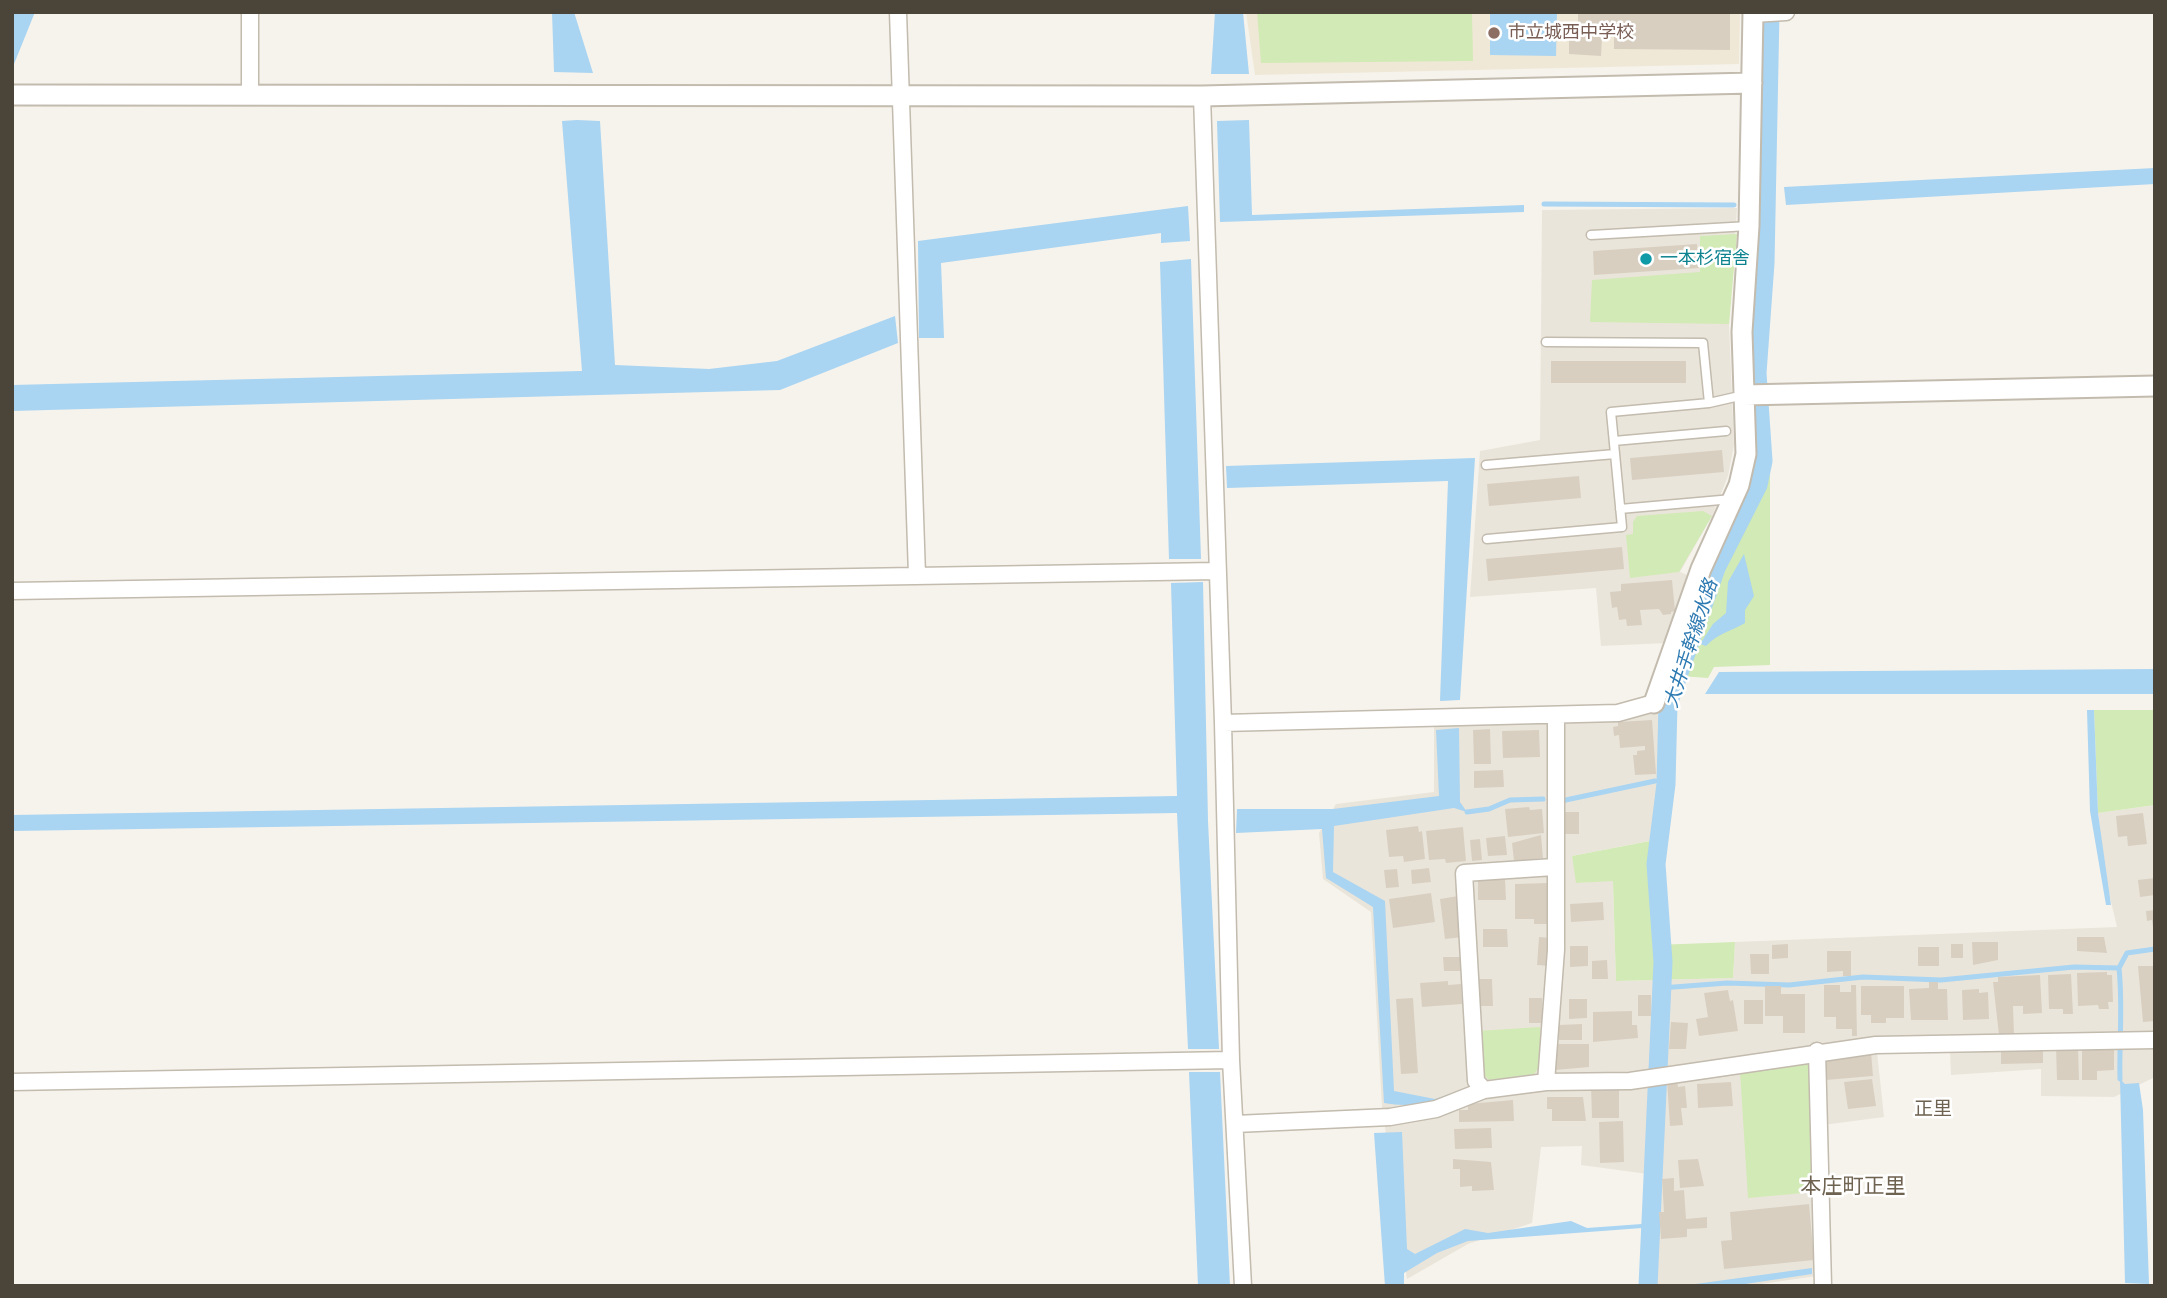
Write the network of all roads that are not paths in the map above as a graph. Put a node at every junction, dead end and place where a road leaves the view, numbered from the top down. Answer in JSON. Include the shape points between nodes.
{"nodes":[{"id":1,"x":250,"y":12,"type":"edge"},
{"id":2,"x":898,"y":12,"type":"edge"},
{"id":3,"x":1784,"y":12,"type":"edge"},
{"id":4,"x":1756,"y":13,"type":"edge"},
{"id":5,"x":1752,"y":83,"type":"junction"},
{"id":6,"x":12,"y":95,"type":"edge"},
{"id":7,"x":250,"y":96,"type":"junction"},
{"id":8,"x":1202,"y":96,"type":"junction"},
{"id":9,"x":900,"y":99,"type":"junction"},
{"id":10,"x":1749,"y":226,"type":"junction"},
{"id":11,"x":1591,"y":235,"type":"dead end"},
{"id":12,"x":1546,"y":342,"type":"dead end"},
{"id":13,"x":2155,"y":386,"type":"edge"},
{"id":14,"x":1753,"y":394,"type":"junction"},
{"id":15,"x":1709,"y":403,"type":"junction"},
{"id":16,"x":1726,"y":431,"type":"dead end"},
{"id":17,"x":1614,"y":441,"type":"junction"},
{"id":18,"x":1615,"y":454,"type":"junction"},
{"id":19,"x":1486,"y":465,"type":"dead end"},
{"id":20,"x":1732,"y":499,"type":"junction"},
{"id":21,"x":1620,"y":509,"type":"junction"},
{"id":22,"x":1488,"y":538,"type":"dead end"},
{"id":23,"x":1216,"y":570,"type":"junction"},
{"id":24,"x":916,"y":575,"type":"junction"},
{"id":25,"x":12,"y":591,"type":"edge"},
{"id":26,"x":1654,"y":703,"type":"joint"},
{"id":27,"x":1556,"y":715,"type":"junction"},
{"id":28,"x":1223,"y":723,"type":"junction"},
{"id":29,"x":1554,"y":867,"type":"junction"},
{"id":30,"x":2155,"y":1040,"type":"edge"},
{"id":31,"x":1817,"y":1051,"type":"junction"},
{"id":32,"x":1231,"y":1060,"type":"junction"},
{"id":33,"x":12,"y":1082,"type":"edge"},
{"id":34,"x":1546,"y":1082,"type":"junction"},
{"id":35,"x":1484,"y":1090,"type":"junction"},
{"id":36,"x":1235,"y":1124,"type":"junction"},
{"id":37,"x":1243,"y":1286,"type":"edge"},
{"id":38,"x":1823,"y":1286,"type":"edge"}],
"edges":[{"from":1,"to":7,"type":"street"},
{"from":2,"to":9,"type":"street"},
{"from":3,"to":4,"type":"street"},
{"from":4,"to":5,"type":"street"},
{"from":5,"to":8,"type":"street"},
{"from":5,"to":10,"type":"street"},
{"from":6,"to":7,"type":"street"},
{"from":7,"to":9,"type":"street"},
{"from":8,"to":9,"type":"street"},
{"from":8,"to":23,"type":"street"},
{"from":9,"to":24,"type":"street"},
{"from":10,"to":11,"type":"lane"},
{"from":10,"to":14,"type":"street","via":[[1742,332]]},
{"from":12,"to":15,"type":"lane","via":[[1703,343]]},
{"from":13,"to":14,"type":"street"},
{"from":14,"to":15,"type":"lane"},
{"from":14,"to":20,"type":"street","via":[[1746,454]]},
{"from":15,"to":17,"type":"lane","via":[[1611,412]]},
{"from":16,"to":17,"type":"lane"},
{"from":17,"to":18,"type":"lane"},
{"from":18,"to":19,"type":"lane"},
{"from":18,"to":21,"type":"lane"},
{"from":20,"to":21,"type":"lane"},
{"from":20,"to":26,"type":"street","via":[[1701,569]]},
{"from":21,"to":22,"type":"lane","via":[[1622,527]]},
{"from":23,"to":24,"type":"street"},
{"from":23,"to":28,"type":"street"},
{"from":24,"to":25,"type":"street"},
{"from":26,"to":27,"type":"street","via":[[1618,713]]},
{"from":27,"to":28,"type":"street"},
{"from":27,"to":29,"type":"street"},
{"from":28,"to":32,"type":"street"},
{"from":29,"to":34,"type":"street","via":[[1556,950]]},
{"from":29,"to":35,"type":"street","via":[[1464,873],[1476,1081]]},
{"from":30,"to":31,"type":"street","via":[[1951,1042]]},
{"from":31,"to":34,"type":"street","via":[[1658,1076]]},
{"from":31,"to":38,"type":"street"},
{"from":32,"to":33,"type":"street"},
{"from":32,"to":36,"type":"street"},
{"from":34,"to":35,"type":"street"},
{"from":35,"to":36,"type":"street","via":[[1436,1109],[1390,1117]]},
{"from":36,"to":37,"type":"street"}]}
